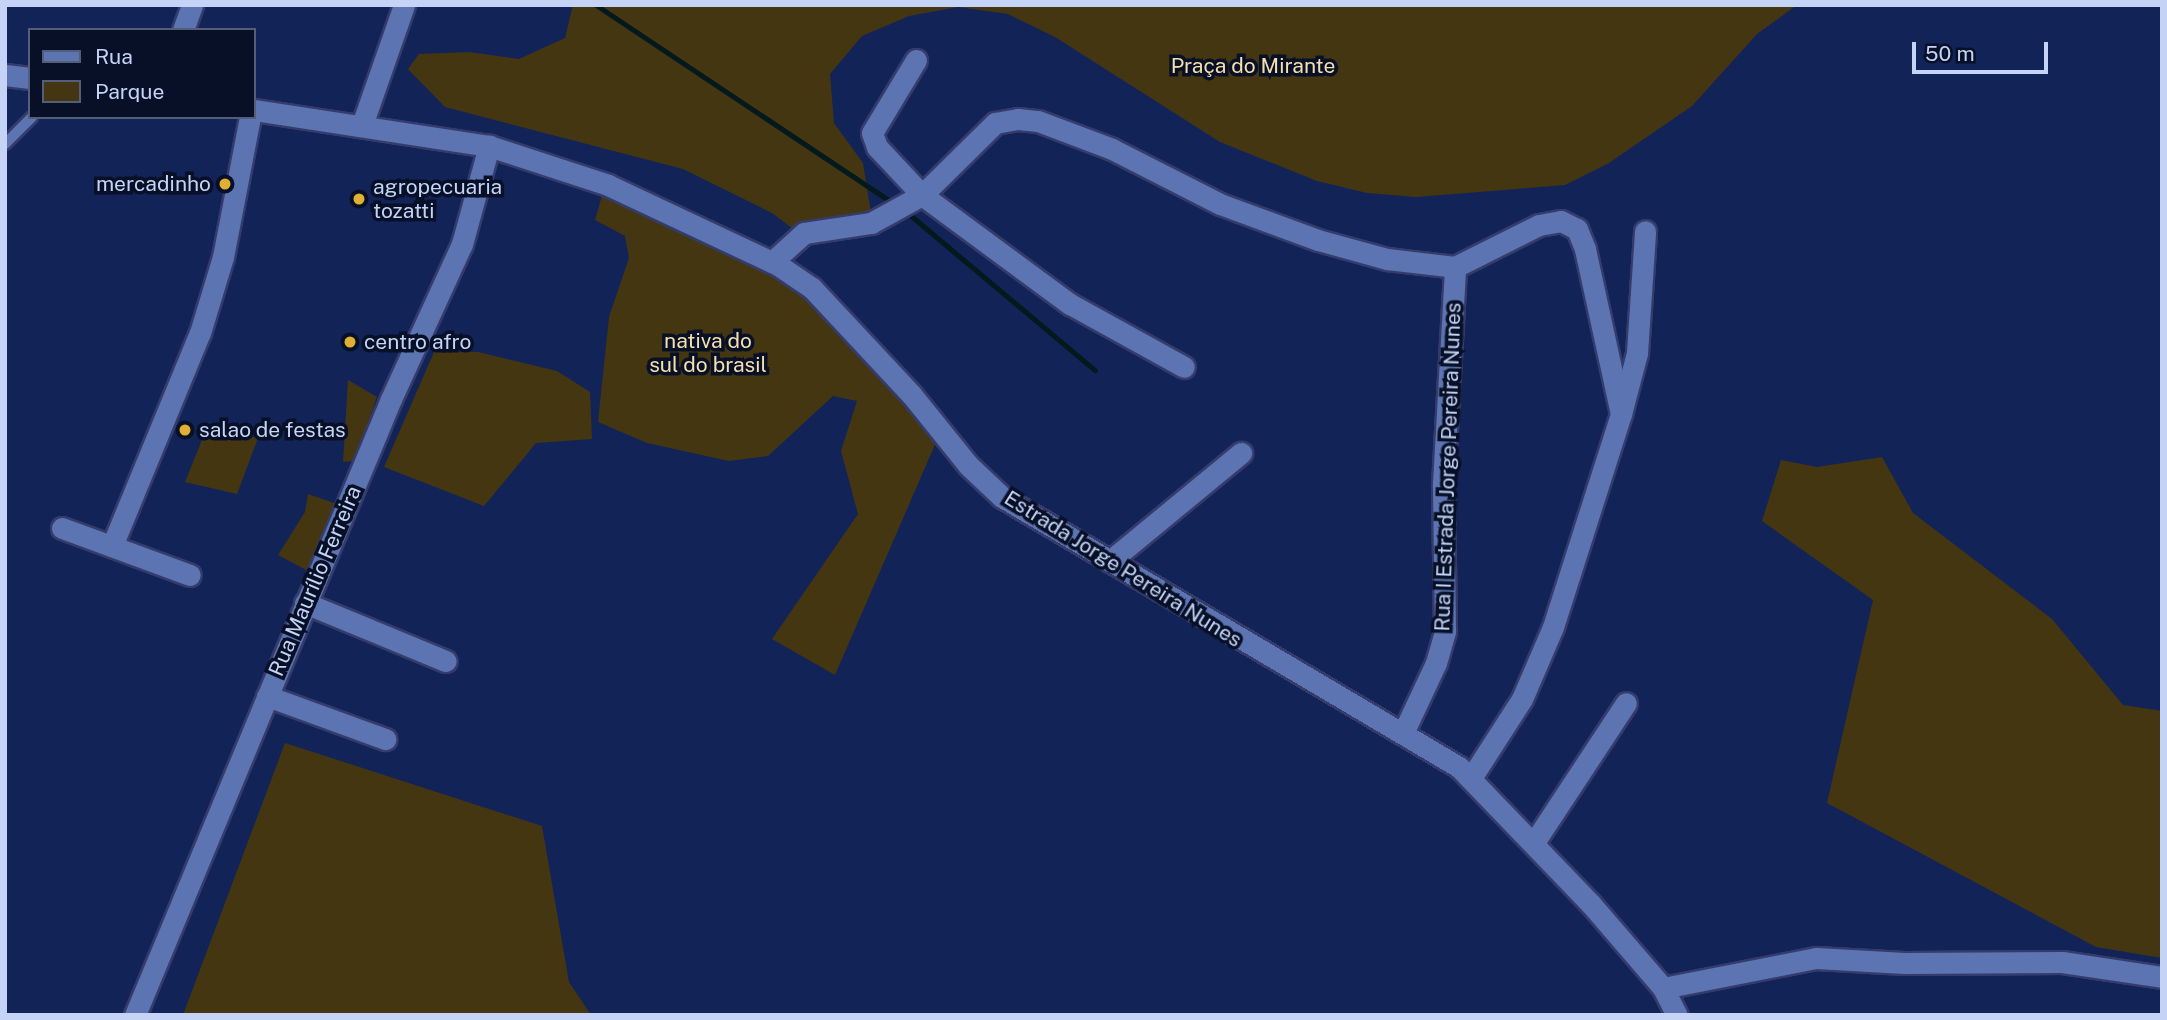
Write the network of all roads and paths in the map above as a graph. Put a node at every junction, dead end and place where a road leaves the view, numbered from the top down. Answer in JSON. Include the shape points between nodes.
{"nodes":[{"id":1,"x":191,"y":5,"type":"edge"},
{"id":2,"x":404,"y":5,"type":"edge"},
{"id":3,"x":184,"y":28,"type":"edge"},
{"id":4,"x":916,"y":60,"type":"dead end"},
{"id":5,"x":5,"y":75,"type":"edge"},
{"id":6,"x":28,"y":78,"type":"edge"},
{"id":7,"x":256,"y":110,"type":"edge"},
{"id":8,"x":30,"y":119,"type":"edge"},
{"id":9,"x":250,"y":119,"type":"edge"},
{"id":10,"x":362,"y":125,"type":"junction"},
{"id":11,"x":5,"y":144,"type":"edge"},
{"id":12,"x":489,"y":146,"type":"junction"},
{"id":13,"x":922,"y":195,"type":"junction"},
{"id":14,"x":1645,"y":231,"type":"dead end"},
{"id":15,"x":772,"y":262,"type":"junction"},
{"id":16,"x":1455,"y":267,"type":"junction"},
{"id":17,"x":1184,"y":366,"type":"dead end"},
{"id":18,"x":1621,"y":414,"type":"junction"},
{"id":19,"x":1241,"y":453,"type":"dead end"},
{"id":20,"x":62,"y":528,"type":"dead end"},
{"id":21,"x":112,"y":546,"type":"junction"},
{"id":22,"x":1110,"y":561,"type":"junction"},
{"id":23,"x":190,"y":575,"type":"dead end"},
{"id":24,"x":306,"y":603,"type":"junction"},
{"id":25,"x":446,"y":661,"type":"dead end"},
{"id":26,"x":267,"y":696,"type":"junction"},
{"id":27,"x":1626,"y":703,"type":"dead end"},
{"id":28,"x":1404,"y":731,"type":"junction"},
{"id":29,"x":385,"y":739,"type":"dead end"},
{"id":30,"x":1471,"y":779,"type":"junction"},
{"id":31,"x":1535,"y":841,"type":"junction"},
{"id":32,"x":2162,"y":977,"type":"edge"},
{"id":33,"x":1663,"y":988,"type":"junction"},
{"id":34,"x":135,"y":1015,"type":"edge"},
{"id":35,"x":1677,"y":1015,"type":"edge"}],
"edges":[{"from":1,"to":3,"type":"street"},
{"from":2,"to":10,"type":"street"},
{"from":4,"to":13,"type":"street","via":[[873,133],[877,148]]},
{"from":5,"to":6,"type":"street"},
{"from":7,"to":10,"type":"street","name":"Estrada Jorge Pereira Nunes"},
{"from":8,"to":11,"type":"lane"},
{"from":9,"to":21,"type":"street","via":[[223,257],[200,333]]},
{"from":10,"to":12,"type":"street","name":"Estrada Jorge Pereira Nunes"},
{"from":12,"to":15,"type":"street","name":"Estrada Jorge Pereira Nunes","via":[[608,185]]},
{"from":12,"to":24,"type":"street","name":"Rua Maurílio Ferreira","via":[[462,244]]},
{"from":13,"to":15,"type":"street","via":[[871,223],[804,233]]},
{"from":13,"to":16,"type":"street","via":[[995,123],[1038,121],[1112,149],[1220,204],[1318,240],[1387,259]]},
{"from":13,"to":17,"type":"street","via":[[1070,304]]},
{"from":14,"to":18,"type":"street","via":[[1637,353]]},
{"from":15,"to":22,"type":"street","name":"Estrada Jorge Pereira Nunes","via":[[812,288],[911,394],[968,465],[1002,497]]},
{"from":16,"to":18,"type":"street","via":[[1539,225],[1560,221],[1577,229]]},
{"from":16,"to":28,"type":"street","name":"Rua I Estrada Jorge Pereira Nunes","via":[[1443,484],[1445,631],[1436,663]]},
{"from":18,"to":30,"type":"street","via":[[1553,627],[1522,699]]},
{"from":19,"to":22,"type":"street"},
{"from":20,"to":21,"type":"street"},
{"from":21,"to":23,"type":"street"},
{"from":22,"to":28,"type":"street","name":"Estrada Jorge Pereira Nunes","via":[[1265,656]]},
{"from":24,"to":25,"type":"street"},
{"from":24,"to":26,"type":"street","name":"Rua Maurílio Ferreira"},
{"from":26,"to":29,"type":"street"},
{"from":26,"to":34,"type":"street","name":"Rua Maurílio Ferreira","via":[[201,865]]},
{"from":27,"to":31,"type":"street"},
{"from":28,"to":30,"type":"street","name":"Estrada Jorge Pereira Nunes"},
{"from":30,"to":31,"type":"street","name":"Estrada Jorge Pereira Nunes"},
{"from":31,"to":33,"type":"street","name":"Estrada Jorge Pereira Nunes"},
{"from":32,"to":33,"type":"street","via":[[2062,962],[1904,963],[1816,958]]},
{"from":33,"to":35,"type":"street","name":"Estrada Jorge Pereira Nunes"}]}
